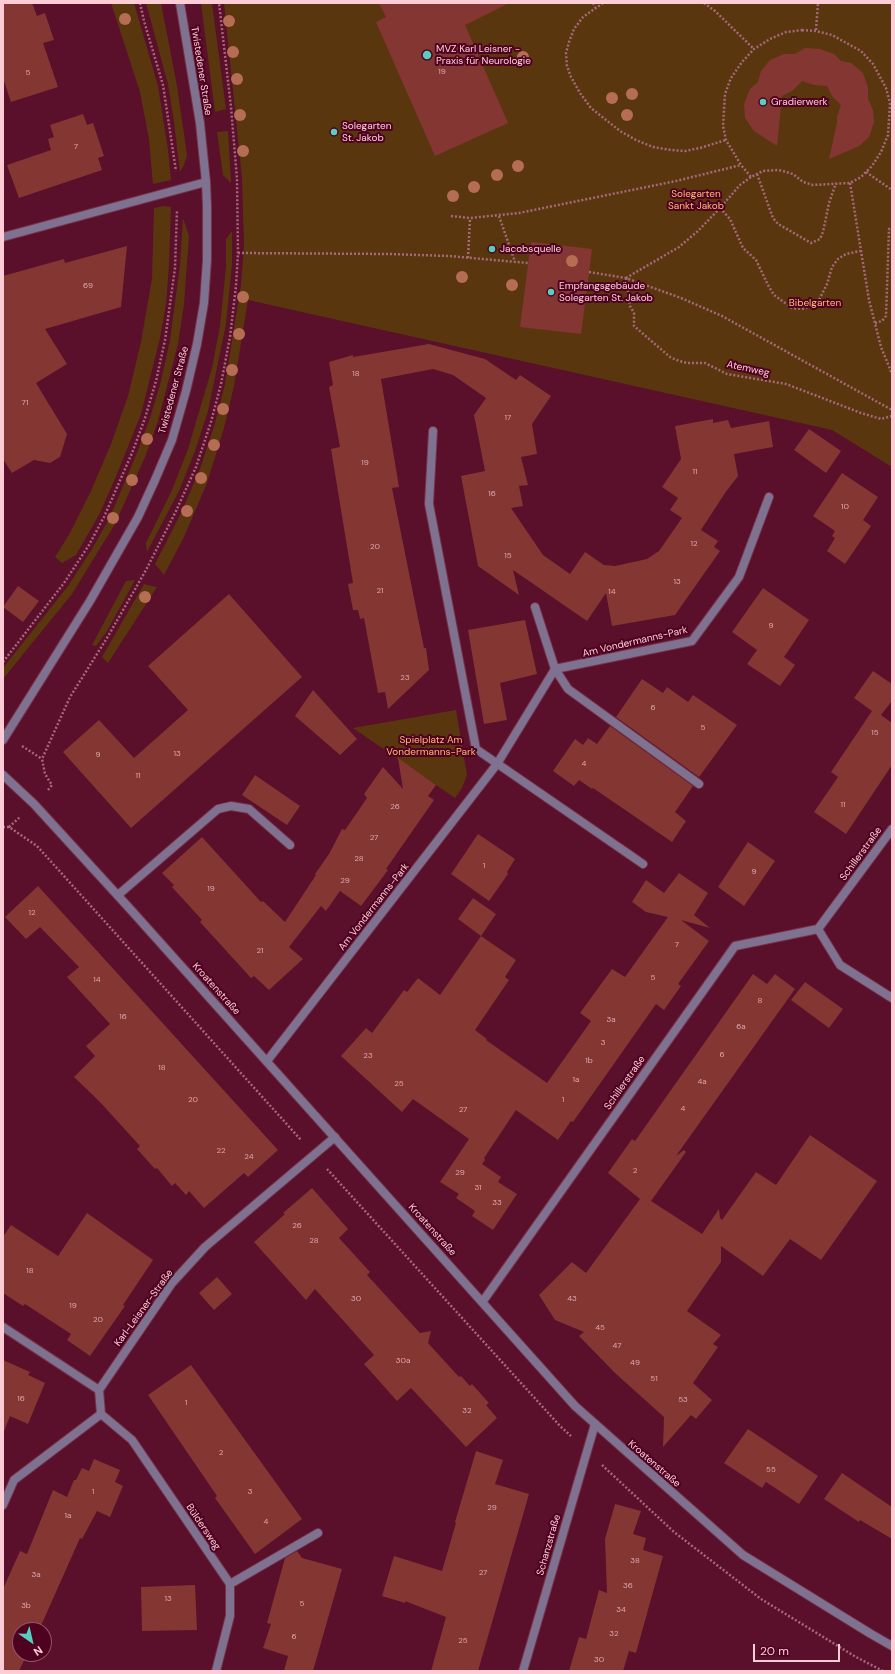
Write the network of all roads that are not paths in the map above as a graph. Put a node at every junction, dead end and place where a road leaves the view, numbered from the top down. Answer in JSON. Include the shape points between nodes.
{"nodes":[{"id":1,"x":180,"y":3,"type":"edge"},
{"id":2,"x":206,"y":182,"type":"junction"},
{"id":3,"x":3,"y":237,"type":"edge"},
{"id":4,"x":433,"y":431,"type":"dead end"},
{"id":5,"x":769,"y":497,"type":"dead end"},
{"id":6,"x":535,"y":607,"type":"dead end"},
{"id":7,"x":555,"y":669,"type":"junction"},
{"id":8,"x":3,"y":740,"type":"edge"},
{"id":9,"x":498,"y":764,"type":"junction"},
{"id":10,"x":3,"y":775,"type":"edge"},
{"id":11,"x":699,"y":784,"type":"dead end"},
{"id":12,"x":892,"y":829,"type":"edge"},
{"id":13,"x":290,"y":845,"type":"dead end"},
{"id":14,"x":643,"y":864,"type":"dead end"},
{"id":15,"x":118,"y":895,"type":"junction"},
{"id":16,"x":818,"y":929,"type":"junction"},
{"id":17,"x":892,"y":998,"type":"edge"},
{"id":18,"x":267,"y":1061,"type":"junction"},
{"id":19,"x":335,"y":1137,"type":"junction"},
{"id":20,"x":483,"y":1302,"type":"junction"},
{"id":21,"x":3,"y":1327,"type":"edge"},
{"id":22,"x":99,"y":1390,"type":"junction"},
{"id":23,"x":101,"y":1414,"type":"junction"},
{"id":24,"x":595,"y":1424,"type":"junction"},
{"id":25,"x":3,"y":1505,"type":"edge"},
{"id":26,"x":318,"y":1533,"type":"dead end"},
{"id":27,"x":230,"y":1584,"type":"junction"},
{"id":28,"x":892,"y":1646,"type":"edge"},
{"id":29,"x":216,"y":1671,"type":"edge"},
{"id":30,"x":523,"y":1671,"type":"edge"}],
"edges":[{"from":1,"to":2,"type":"street","name":"Twistedener Straße","via":[[200,123]]},
{"from":2,"to":3,"type":"street"},
{"from":2,"to":8,"type":"street","name":"Twistedener Straße","via":[[207,260],[204,303],[197,344],[172,440],[123,546]]},
{"from":4,"to":9,"type":"street","via":[[429,504],[476,749]]},
{"from":5,"to":7,"type":"street","name":"Am Vondermanns-Park","via":[[739,577],[692,641]]},
{"from":6,"to":7,"type":"street"},
{"from":7,"to":9,"type":"street","name":"Am Vondermanns-Park"},
{"from":7,"to":11,"type":"street","via":[[568,689]]},
{"from":9,"to":14,"type":"street"},
{"from":9,"to":18,"type":"street","name":"Am Vondermanns-Park"},
{"from":10,"to":15,"type":"street","name":"Kroatenstraße","via":[[34,804]]},
{"from":12,"to":16,"type":"street","name":"Schillerstraße"},
{"from":13,"to":15,"type":"street","via":[[249,809],[231,806],[218,809]]},
{"from":15,"to":18,"type":"street","name":"Kroatenstraße"},
{"from":16,"to":17,"type":"street","via":[[840,965]]},
{"from":16,"to":20,"type":"street","name":"Schillerstraße","via":[[734,946]]},
{"from":18,"to":19,"type":"street","name":"Kroatenstraße"},
{"from":19,"to":20,"type":"street","name":"Kroatenstraße"},
{"from":19,"to":22,"type":"street","name":"Karl-Leisner-Straße","via":[[205,1247],[172,1283]]},
{"from":20,"to":24,"type":"street","name":"Kroatenstraße","via":[[575,1406]]},
{"from":21,"to":22,"type":"street"},
{"from":22,"to":23,"type":"street"},
{"from":23,"to":25,"type":"street","via":[[14,1480]]},
{"from":23,"to":27,"type":"street","name":"Büldersweg","via":[[132,1440]]},
{"from":24,"to":28,"type":"street","name":"Kroatenstraße","via":[[743,1555]]},
{"from":24,"to":30,"type":"street","name":"Schanzstraße"},
{"from":26,"to":27,"type":"street"},
{"from":27,"to":29,"type":"street","via":[[230,1616]]}]}
